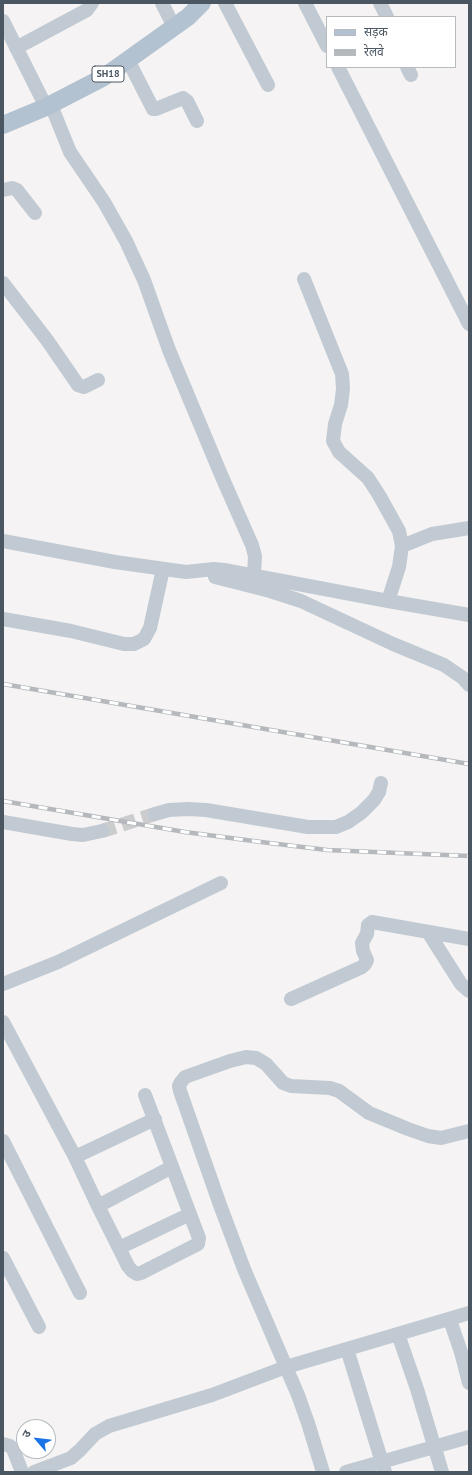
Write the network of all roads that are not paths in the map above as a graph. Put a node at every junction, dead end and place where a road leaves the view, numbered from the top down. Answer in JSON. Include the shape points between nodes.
{"nodes":[{"id":1,"x":92,"y":3,"type":"edge"},
{"id":2,"x":162,"y":3,"type":"edge"},
{"id":3,"x":202,"y":3,"type":"edge"},
{"id":4,"x":225,"y":3,"type":"edge"},
{"id":5,"x":305,"y":3,"type":"edge"},
{"id":6,"x":380,"y":3,"type":"edge"},
{"id":7,"x":386,"y":16,"type":"edge"},
{"id":8,"x":3,"y":22,"type":"edge"},
{"id":9,"x":174,"y":27,"type":"junction"},
{"id":10,"x":326,"y":44,"type":"edge"},
{"id":11,"x":16,"y":48,"type":"junction"},
{"id":12,"x":128,"y":60,"type":"junction"},
{"id":13,"x":339,"y":68,"type":"edge"},
{"id":14,"x":268,"y":85,"type":"dead end"},
{"id":15,"x":49,"y":106,"type":"junction"},
{"id":16,"x":197,"y":121,"type":"dead end"},
{"id":17,"x":3,"y":125,"type":"edge"},
{"id":18,"x":3,"y":190,"type":"edge"},
{"id":19,"x":35,"y":213,"type":"dead end"},
{"id":20,"x":304,"y":279,"type":"dead end"},
{"id":21,"x":3,"y":283,"type":"edge"},
{"id":22,"x":469,"y":324,"type":"edge"},
{"id":23,"x":98,"y":380,"type":"dead end"},
{"id":24,"x":469,"y":528,"type":"edge"},
{"id":25,"x":3,"y":541,"type":"edge"},
{"id":26,"x":402,"y":546,"type":"junction"},
{"id":27,"x":163,"y":569,"type":"junction"},
{"id":28,"x":195,"y":572,"type":"junction"},
{"id":29,"x":254,"y":576,"type":"junction"},
{"id":30,"x":388,"y":601,"type":"junction"},
{"id":31,"x":469,"y":615,"type":"edge"},
{"id":32,"x":3,"y":619,"type":"edge"},
{"id":33,"x":469,"y":685,"type":"edge"},
{"id":34,"x":381,"y":784,"type":"dead end"},
{"id":35,"x":155,"y":814,"type":"tunnel mouth"},
{"id":36,"x":3,"y":822,"type":"edge"},
{"id":37,"x":102,"y":831,"type":"tunnel mouth"},
{"id":38,"x":221,"y":883,"type":"dead end"},
{"id":39,"x":428,"y":932,"type":"junction"},
{"id":40,"x":469,"y":939,"type":"edge"},
{"id":41,"x":3,"y":984,"type":"edge"},
{"id":42,"x":469,"y":991,"type":"edge"},
{"id":43,"x":291,"y":999,"type":"dead end"},
{"id":44,"x":3,"y":1022,"type":"edge"},
{"id":45,"x":145,"y":1094,"type":"dead end"},
{"id":46,"x":155,"y":1119,"type":"junction"},
{"id":47,"x":469,"y":1132,"type":"edge"},
{"id":48,"x":3,"y":1141,"type":"edge"},
{"id":49,"x":75,"y":1157,"type":"junction"},
{"id":50,"x":172,"y":1167,"type":"junction"},
{"id":51,"x":98,"y":1206,"type":"junction"},
{"id":52,"x":190,"y":1214,"type":"junction"},
{"id":53,"x":119,"y":1248,"type":"junction"},
{"id":54,"x":3,"y":1258,"type":"edge"},
{"id":55,"x":80,"y":1293,"type":"dead end"},
{"id":56,"x":469,"y":1313,"type":"edge"},
{"id":57,"x":450,"y":1320,"type":"junction"},
{"id":58,"x":39,"y":1327,"type":"dead end"},
{"id":59,"x":398,"y":1334,"type":"junction"},
{"id":60,"x":347,"y":1349,"type":"junction"},
{"id":61,"x":286,"y":1367,"type":"junction"},
{"id":62,"x":469,"y":1382,"type":"edge"},
{"id":63,"x":469,"y":1437,"type":"edge"},
{"id":64,"x":3,"y":1444,"type":"edge"},
{"id":65,"x":434,"y":1447,"type":"junction"},
{"id":66,"x":384,"y":1466,"type":"edge"},
{"id":67,"x":22,"y":1472,"type":"edge"},
{"id":68,"x":34,"y":1472,"type":"edge"},
{"id":69,"x":323,"y":1472,"type":"edge"},
{"id":70,"x":346,"y":1472,"type":"edge"},
{"id":71,"x":442,"y":1472,"type":"edge"}],
"edges":[{"from":1,"to":11,"type":"street","via":[[87,10]]},
{"from":2,"to":9,"type":"street"},
{"from":3,"to":9,"type":"main road","number":"SH18"},
{"from":4,"to":14,"type":"street"},
{"from":5,"to":10,"type":"street"},
{"from":6,"to":7,"type":"street"},
{"from":8,"to":11,"type":"street"},
{"from":9,"to":12,"type":"main road","number":"SH18"},
{"from":11,"to":15,"type":"street"},
{"from":12,"to":15,"type":"main road","number":"SH18","via":[[104,77]]},
{"from":12,"to":16,"type":"street","via":[[153,109],[183,98]]},
{"from":13,"to":22,"type":"street"},
{"from":15,"to":17,"type":"main road","number":"SH18"},
{"from":15,"to":29,"type":"street","via":[[70,152],[104,202],[144,280],[169,350],[252,546],[255,556]]},
{"from":18,"to":19,"type":"street","via":[[17,190]]},
{"from":20,"to":26,"type":"street","via":[[342,374],[341,405],[333,441],[340,452],[368,478],[399,531]]},
{"from":21,"to":23,"type":"street","via":[[78,385],[84,387]]},
{"from":24,"to":26,"type":"street","via":[[432,534]]},
{"from":25,"to":27,"type":"street"},
{"from":26,"to":30,"type":"street","via":[[400,567]]},
{"from":27,"to":28,"type":"street"},
{"from":27,"to":32,"type":"street","via":[[150,628],[144,639],[134,644]]},
{"from":28,"to":29,"type":"street","via":[[214,569]]},
{"from":28,"to":33,"type":"street","via":[[301,601],[444,665]]},
{"from":29,"to":30,"type":"street"},
{"from":30,"to":31,"type":"street"},
{"from":34,"to":35,"type":"street","via":[[374,800],[354,818],[336,827],[308,827],[206,810],[170,810]]},
{"from":36,"to":37,"type":"street","via":[[72,834],[83,835]]},
{"from":38,"to":41,"type":"street","via":[[64,959]]},
{"from":39,"to":40,"type":"street"},
{"from":39,"to":42,"type":"street","via":[[461,984]]},
{"from":39,"to":43,"type":"street","via":[[372,922],[362,943],[367,960],[362,967]]},
{"from":44,"to":49,"type":"street"},
{"from":45,"to":46,"type":"street"},
{"from":46,"to":49,"type":"street"},
{"from":46,"to":50,"type":"street"},
{"from":47,"to":61,"type":"street","via":[[441,1138],[428,1136],[369,1113],[339,1091],[330,1088],[290,1086],[256,1058],[246,1057],[230,1061],[185,1078],[181,1082],[180,1091],[220,1205]]},
{"from":48,"to":55,"type":"street"},
{"from":49,"to":51,"type":"street"},
{"from":50,"to":51,"type":"street"},
{"from":50,"to":52,"type":"street"},
{"from":51,"to":53,"type":"street"},
{"from":52,"to":53,"type":"street"},
{"from":52,"to":53,"type":"street","via":[[199,1238],[198,1244],[141,1273],[132,1271]]},
{"from":54,"to":58,"type":"street"},
{"from":56,"to":57,"type":"street"},
{"from":57,"to":59,"type":"street"},
{"from":57,"to":62,"type":"street"},
{"from":59,"to":60,"type":"street"},
{"from":59,"to":65,"type":"street"},
{"from":60,"to":61,"type":"street"},
{"from":60,"to":66,"type":"street"},
{"from":61,"to":68,"type":"street","via":[[212,1395],[109,1426],[95,1434],[70,1458]]},
{"from":61,"to":69,"type":"street","via":[[308,1423]]},
{"from":63,"to":65,"type":"street"},
{"from":64,"to":67,"type":"street","via":[[13,1449]]},
{"from":65,"to":66,"type":"street"},
{"from":65,"to":71,"type":"street"},
{"from":66,"to":70,"type":"street"}]}
